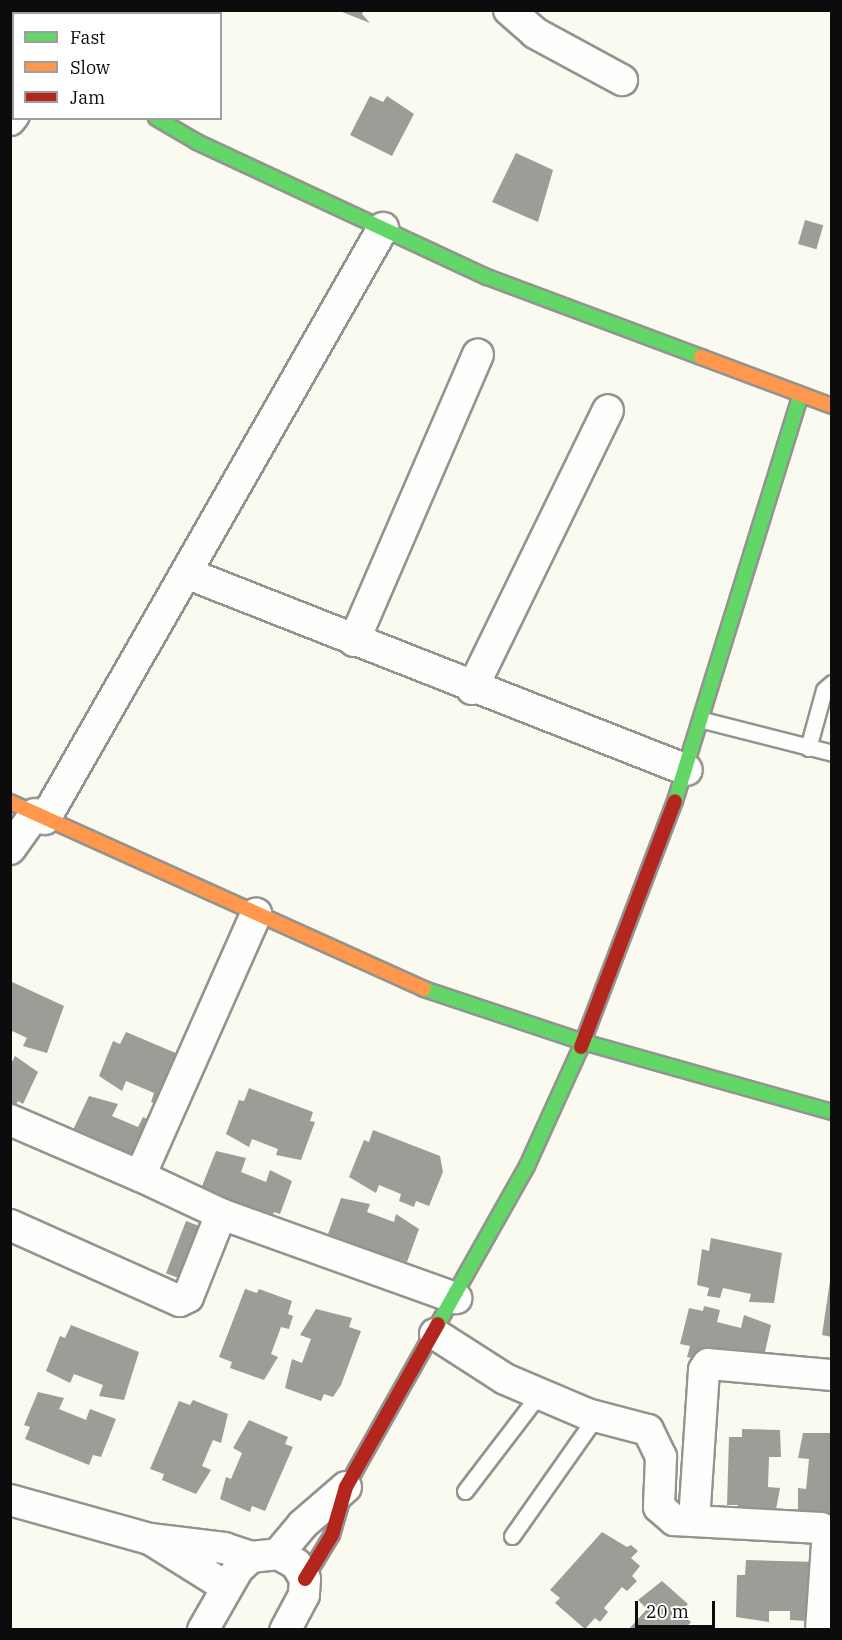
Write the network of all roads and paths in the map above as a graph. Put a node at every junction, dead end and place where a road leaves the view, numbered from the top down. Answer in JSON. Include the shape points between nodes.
{"nodes":[{"id":1,"x":509,"y":10,"type":"edge"},
{"id":2,"x":622,"y":80,"type":"dead end"},
{"id":3,"x":160,"y":120,"type":"edge"},
{"id":4,"x":383,"y":228,"type":"junction"},
{"id":5,"x":478,"y":355,"type":"dead end"},
{"id":6,"x":800,"y":398,"type":"junction"},
{"id":7,"x":831,"y":406,"type":"edge"},
{"id":8,"x":608,"y":410,"type":"dead end"},
{"id":9,"x":186,"y":573,"type":"junction"},
{"id":10,"x":354,"y":641,"type":"junction"},
{"id":11,"x":831,"y":684,"type":"edge"},
{"id":12,"x":472,"y":689,"type":"junction"},
{"id":13,"x":703,"y":720,"type":"junction"},
{"id":14,"x":808,"y":748,"type":"junction"},
{"id":15,"x":831,"y":753,"type":"edge"},
{"id":16,"x":687,"y":770,"type":"junction"},
{"id":17,"x":30,"y":812,"type":"edge"},
{"id":18,"x":10,"y":849,"type":"edge"},
{"id":19,"x":256,"y":914,"type":"junction"},
{"id":20,"x":583,"y":1042,"type":"junction"},
{"id":21,"x":831,"y":1112,"type":"edge"},
{"id":22,"x":10,"y":1120,"type":"edge"},
{"id":23,"x":140,"y":1176,"type":"junction"},
{"id":24,"x":221,"y":1214,"type":"junction"},
{"id":25,"x":10,"y":1225,"type":"edge"},
{"id":26,"x":456,"y":1298,"type":"junction"},
{"id":27,"x":435,"y":1334,"type":"junction"},
{"id":28,"x":831,"y":1375,"type":"edge"},
{"id":29,"x":540,"y":1393,"type":"junction"},
{"id":30,"x":597,"y":1415,"type":"junction"},
{"id":31,"x":346,"y":1487,"type":"junction"},
{"id":32,"x":465,"y":1491,"type":"dead end"},
{"id":33,"x":10,"y":1500,"type":"edge"},
{"id":34,"x":694,"y":1521,"type":"junction"},
{"id":35,"x":830,"y":1532,"type":"edge"},
{"id":36,"x":512,"y":1536,"type":"dead end"},
{"id":37,"x":150,"y":1539,"type":"junction"},
{"id":38,"x":265,"y":1556,"type":"junction"},
{"id":39,"x":305,"y":1579,"type":"junction"},
{"id":40,"x":225,"y":1586,"type":"junction"},
{"id":41,"x":203,"y":1629,"type":"edge"},
{"id":42,"x":285,"y":1629,"type":"edge"},
{"id":43,"x":821,"y":1629,"type":"edge"}],
"edges":[{"from":1,"to":2,"type":"street","via":[[535,33]]},
{"from":3,"to":4,"type":"street"},
{"from":4,"to":6,"type":"street","via":[[488,277]]},
{"from":4,"to":9,"type":"street"},
{"from":5,"to":10,"type":"street"},
{"from":6,"to":7,"type":"street"},
{"from":6,"to":13,"type":"street"},
{"from":8,"to":12,"type":"street"},
{"from":9,"to":10,"type":"street"},
{"from":9,"to":17,"type":"street"},
{"from":10,"to":12,"type":"street"},
{"from":11,"to":14,"type":"lane","via":[[824,690]]},
{"from":12,"to":16,"type":"street"},
{"from":13,"to":14,"type":"lane"},
{"from":13,"to":16,"type":"street"},
{"from":14,"to":15,"type":"lane"},
{"from":16,"to":20,"type":"street"},
{"from":17,"to":18,"type":"street"},
{"from":17,"to":19,"type":"street"},
{"from":19,"to":20,"type":"street","via":[[398,980]]},
{"from":19,"to":23,"type":"street"},
{"from":20,"to":21,"type":"street"},
{"from":20,"to":26,"type":"street","via":[[527,1166]]},
{"from":22,"to":23,"type":"street"},
{"from":23,"to":24,"type":"street"},
{"from":24,"to":25,"type":"street","via":[[188,1298],[180,1301]]},
{"from":24,"to":26,"type":"street"},
{"from":26,"to":27,"type":"street"},
{"from":27,"to":29,"type":"street","via":[[505,1379]]},
{"from":27,"to":31,"type":"street"},
{"from":28,"to":34,"type":"street","via":[[708,1364],[704,1370]]},
{"from":29,"to":30,"type":"street"},
{"from":29,"to":32,"type":"lane"},
{"from":30,"to":34,"type":"street","via":[[639,1426],[655,1437],[661,1457],[659,1507],[674,1520]]},
{"from":30,"to":36,"type":"lane"},
{"from":31,"to":38,"type":"street"},
{"from":31,"to":39,"type":"street","via":[[332,1535]]},
{"from":33,"to":37,"type":"street"},
{"from":34,"to":35,"type":"street"},
{"from":35,"to":43,"type":"street"},
{"from":37,"to":38,"type":"street"},
{"from":37,"to":40,"type":"street"},
{"from":38,"to":39,"type":"street","via":[[296,1564]]},
{"from":38,"to":40,"type":"street"},
{"from":39,"to":42,"type":"street","via":[[304,1595]]},
{"from":40,"to":41,"type":"street"}]}
